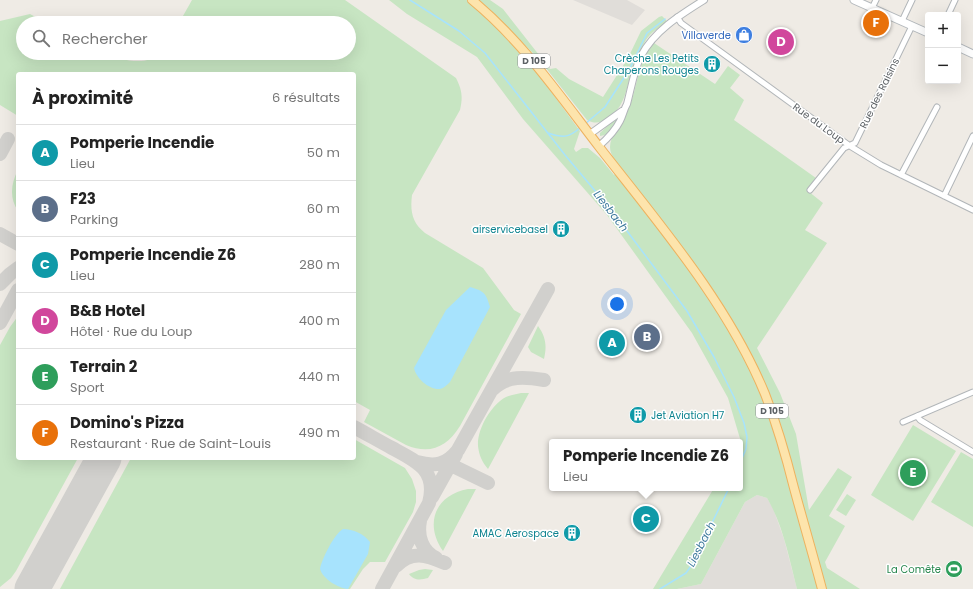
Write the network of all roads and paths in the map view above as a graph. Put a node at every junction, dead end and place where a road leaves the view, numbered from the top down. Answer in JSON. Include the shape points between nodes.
{"nodes":[{"id":1,"x":472,"y":0,"type":"edge"},
{"id":2,"x":704,"y":0,"type":"edge"},
{"id":3,"x":854,"y":0,"type":"edge"},
{"id":4,"x":876,"y":0,"type":"edge"},
{"id":5,"x":912,"y":0,"type":"edge"},
{"id":6,"x":955,"y":0,"type":"edge"},
{"id":7,"x":872,"y":8,"type":"junction"},
{"id":8,"x":949,"y":12,"type":"edge"},
{"id":9,"x":677,"y":17,"type":"junction"},
{"id":10,"x":902,"y":21,"type":"junction"},
{"id":11,"x":912,"y":26,"type":"junction"},
{"id":12,"x":925,"y":32,"type":"edge"},
{"id":13,"x":960,"y":48,"type":"edge"},
{"id":14,"x":973,"y":54,"type":"edge"},
{"id":15,"x":938,"y":107,"type":"dead end"},
{"id":16,"x":624,"y":110,"type":"junction"},
{"id":17,"x":588,"y":132,"type":"junction"},
{"id":18,"x":973,"y":136,"type":"edge"},
{"id":19,"x":599,"y":146,"type":"junction"},
{"id":20,"x":850,"y":146,"type":"junction"},
{"id":21,"x":901,"y":175,"type":"junction"},
{"id":22,"x":810,"y":190,"type":"dead end"},
{"id":23,"x":944,"y":196,"type":"junction"},
{"id":24,"x":973,"y":210,"type":"edge"},
{"id":25,"x":973,"y":392,"type":"edge"},
{"id":26,"x":917,"y":416,"type":"junction"},
{"id":27,"x":903,"y":422,"type":"dead end"},
{"id":28,"x":973,"y":452,"type":"edge"},
{"id":29,"x":822,"y":589,"type":"edge"}],
"edges":[{"from":1,"to":17,"type":"main road","number":"D 105","via":[[526,51]]},
{"from":2,"to":9,"type":"street"},
{"from":3,"to":7,"type":"main road"},
{"from":4,"to":7,"type":"street"},
{"from":5,"to":10,"type":"street"},
{"from":6,"to":8,"type":"street"},
{"from":7,"to":10,"type":"main road"},
{"from":9,"to":16,"type":"street","via":[[653,38],[640,58]]},
{"from":9,"to":20,"type":"street","name":"Rue du Loup","via":[[681,23],[719,52]]},
{"from":10,"to":11,"type":"main road"},
{"from":11,"to":12,"type":"main road"},
{"from":11,"to":20,"type":"street","name":"Rue des Raisins","via":[[855,143]]},
{"from":13,"to":14,"type":"main road"},
{"from":15,"to":21,"type":"street"},
{"from":16,"to":17,"type":"street"},
{"from":16,"to":19,"type":"street","via":[[613,132]]},
{"from":17,"to":19,"type":"main road","number":"D 105"},
{"from":18,"to":23,"type":"street"},
{"from":19,"to":29,"type":"main road","number":"D 105","via":[[680,252],[736,334],[779,430]]},
{"from":20,"to":21,"type":"street","name":"Rue du Loup"},
{"from":20,"to":22,"type":"street","name":"Rue des Raisins","via":[[844,148]]},
{"from":21,"to":23,"type":"street","name":"Rue du Loup"},
{"from":23,"to":24,"type":"street","name":"Rue du Loup"},
{"from":25,"to":26,"type":"street"},
{"from":26,"to":27,"type":"street"},
{"from":26,"to":28,"type":"street"}]}
